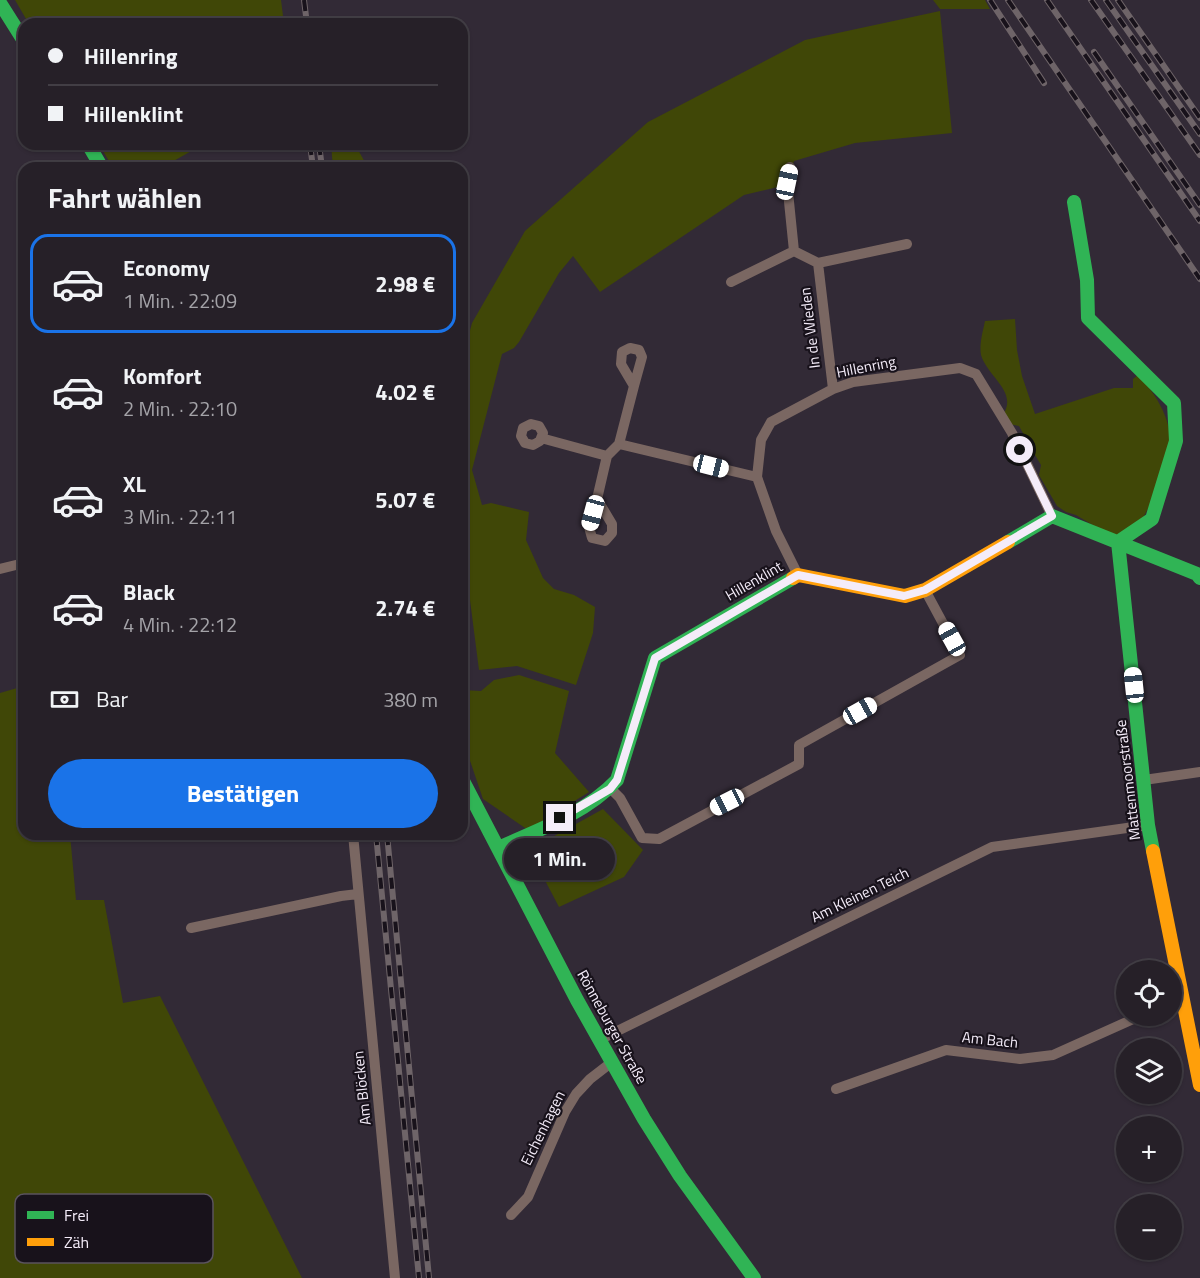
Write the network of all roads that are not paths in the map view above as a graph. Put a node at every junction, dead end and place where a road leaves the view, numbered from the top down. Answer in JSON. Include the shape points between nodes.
{"nodes":[{"id":1,"x":0,"y":3,"type":"edge"},
{"id":2,"x":18,"y":31,"type":"edge"},
{"id":3,"x":790,"y":167,"type":"dead end"},
{"id":4,"x":1074,"y":202,"type":"dead end"},
{"id":5,"x":907,"y":244,"type":"dead end"},
{"id":6,"x":794,"y":251,"type":"junction"},
{"id":7,"x":818,"y":263,"type":"junction"},
{"id":8,"x":731,"y":282,"type":"dead end"},
{"id":9,"x":634,"y":386,"type":"dead end"},
{"id":10,"x":833,"y":389,"type":"junction"},
{"id":11,"x":541,"y":438,"type":"dead end"},
{"id":12,"x":619,"y":444,"type":"junction"},
{"id":13,"x":607,"y":456,"type":"junction"},
{"id":14,"x":757,"y":477,"type":"junction"},
{"id":15,"x":597,"y":499,"type":"dead end"},
{"id":16,"x":1052,"y":516,"type":"junction"},
{"id":17,"x":1118,"y":542,"type":"junction"},
{"id":18,"x":18,"y":564,"type":"edge"},
{"id":19,"x":0,"y":569,"type":"edge"},
{"id":20,"x":798,"y":575,"type":"junction"},
{"id":21,"x":1200,"y":578,"type":"edge"},
{"id":22,"x":925,"y":590,"type":"junction"},
{"id":23,"x":1200,"y":772,"type":"edge"},
{"id":24,"x":1144,"y":780,"type":"junction"},
{"id":25,"x":610,"y":789,"type":"junction"},
{"id":26,"x":468,"y":791,"type":"edge"},
{"id":27,"x":1148,"y":825,"type":"junction"},
{"id":28,"x":354,"y":840,"type":"edge"},
{"id":29,"x":498,"y":848,"type":"junction"},
{"id":30,"x":358,"y":894,"type":"junction"},
{"id":31,"x":191,"y":928,"type":"dead end"},
{"id":32,"x":1170,"y":960,"type":"edge"},
{"id":33,"x":1182,"y":1020,"type":"edge"},
{"id":34,"x":1118,"y":1026,"type":"edge"},
{"id":35,"x":599,"y":1040,"type":"junction"},
{"id":36,"x":612,"y":1062,"type":"junction"},
{"id":37,"x":1200,"y":1085,"type":"edge"},
{"id":38,"x":836,"y":1089,"type":"dead end"},
{"id":39,"x":511,"y":1215,"type":"dead end"},
{"id":40,"x":395,"y":1278,"type":"edge"},
{"id":41,"x":754,"y":1278,"type":"edge"}],
"edges":[{"from":1,"to":2,"type":"street"},
{"from":3,"to":6,"type":"street","via":[[787,182]]},
{"from":4,"to":17,"type":"street","via":[[1088,318],[1174,403],[1176,441],[1152,519]]},
{"from":5,"to":7,"type":"street"},
{"from":6,"to":7,"type":"street"},
{"from":6,"to":8,"type":"street"},
{"from":7,"to":10,"type":"street","name":"In de Wieden"},
{"from":9,"to":12,"type":"street"},
{"from":10,"to":14,"type":"street","name":"Hillenring","via":[[771,422],[761,440]]},
{"from":10,"to":16,"type":"street","name":"Hillenring","via":[[853,382],[960,368],[976,374],[1012,434]]},
{"from":11,"to":13,"type":"street"},
{"from":12,"to":13,"type":"street"},
{"from":12,"to":14,"type":"street"},
{"from":13,"to":15,"type":"street"},
{"from":14,"to":20,"type":"street","name":"Hillenring","via":[[776,531]]},
{"from":16,"to":17,"type":"street"},
{"from":16,"to":22,"type":"street","name":"Hillenklint"},
{"from":17,"to":21,"type":"street"},
{"from":17,"to":24,"type":"street","name":"Mattenmoorstraße"},
{"from":18,"to":19,"type":"street"},
{"from":20,"to":22,"type":"street","name":"Hillenklint","via":[[904,596]]},
{"from":20,"to":25,"type":"street","name":"Hillenklint","via":[[655,658],[617,780]]},
{"from":22,"to":25,"type":"street","via":[[960,655],[800,745],[799,764],[659,839],[642,838],[620,798]]},
{"from":23,"to":24,"type":"street"},
{"from":24,"to":27,"type":"street","name":"Mattenmoorstraße"},
{"from":25,"to":29,"type":"street"},
{"from":26,"to":29,"type":"street","name":"Rönneburger Straße"},
{"from":27,"to":32,"type":"street","name":"Mattenmoorstraße"},
{"from":27,"to":35,"type":"street","name":"Am Kleinen Teich","via":[[992,847]]},
{"from":28,"to":30,"type":"street","name":"Am Blöcken"},
{"from":29,"to":35,"type":"street","name":"Rönneburger Straße"},
{"from":30,"to":31,"type":"street"},
{"from":30,"to":40,"type":"street","name":"Am Blöcken"},
{"from":33,"to":37,"type":"street","name":"Mattenmoorstraße"},
{"from":34,"to":38,"type":"street","name":"Am Bach","via":[[1053,1055],[1020,1059],[946,1050]]},
{"from":35,"to":36,"type":"street","name":"Rönneburger Straße"},
{"from":36,"to":39,"type":"street","name":"Eichenhagen","via":[[576,1094],[528,1197]]},
{"from":36,"to":41,"type":"street","name":"Rönneburger Straße","via":[[675,1168]]}]}
